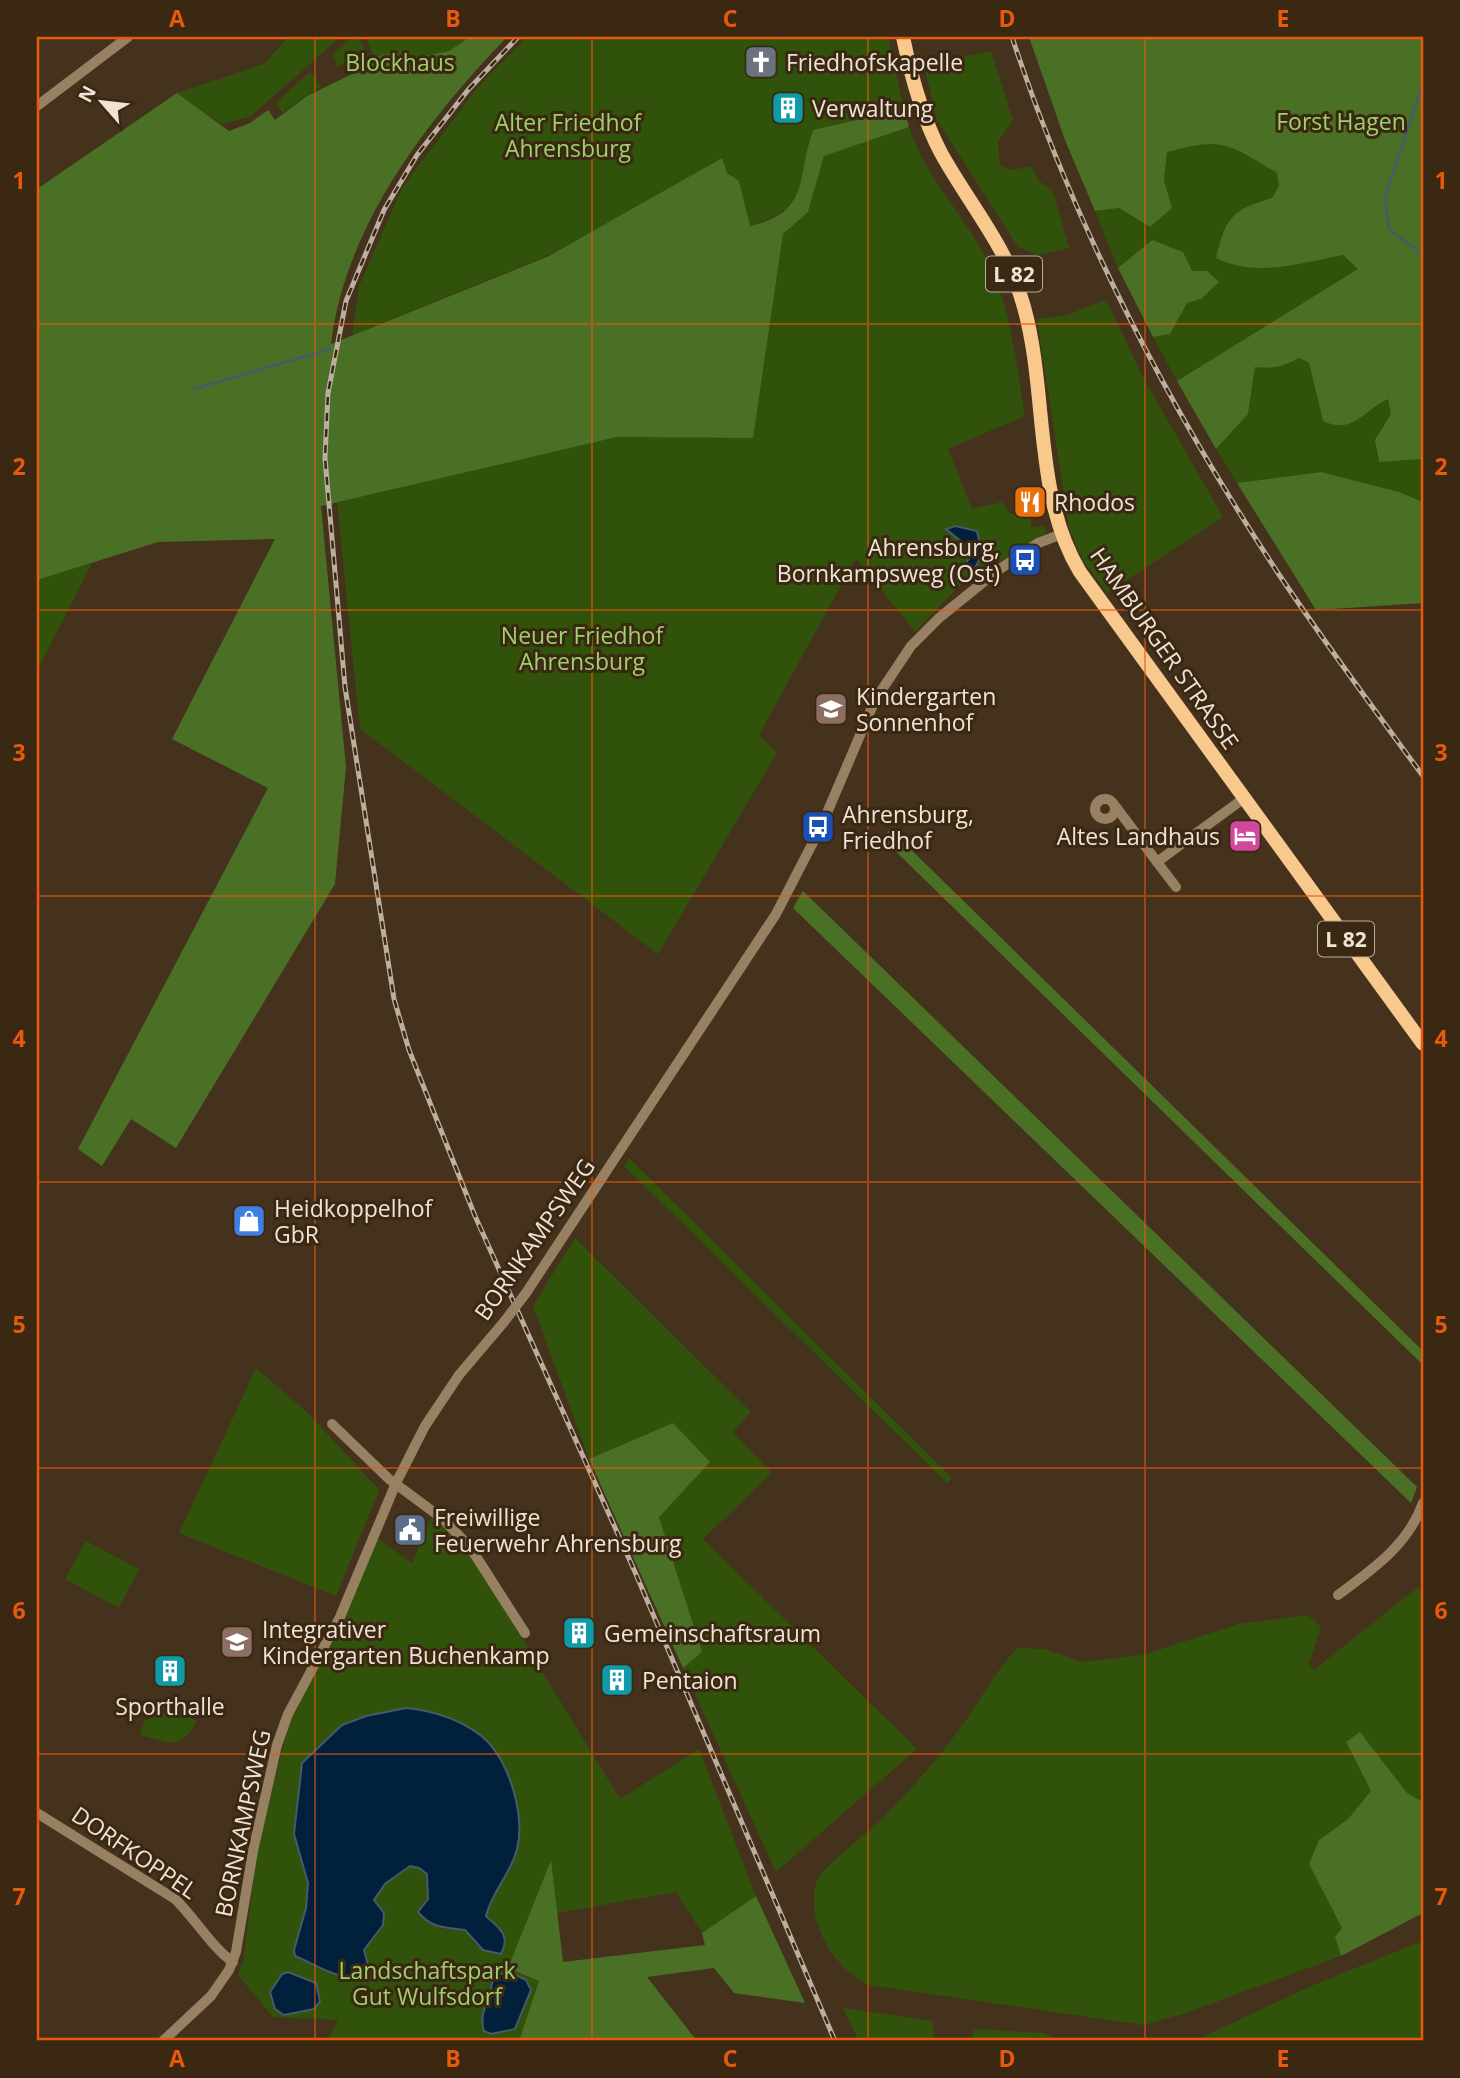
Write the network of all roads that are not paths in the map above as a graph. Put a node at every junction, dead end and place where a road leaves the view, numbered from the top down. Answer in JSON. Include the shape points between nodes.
{"nodes":[{"id":1,"x":128,"y":37,"type":"edge"},
{"id":2,"x":903,"y":37,"type":"edge"},
{"id":3,"x":37,"y":106,"type":"edge"},
{"id":4,"x":1062,"y":534,"type":"junction"},
{"id":5,"x":1243,"y":799,"type":"junction"},
{"id":6,"x":1116,"y":807,"type":"dead end"},
{"id":7,"x":1157,"y":862,"type":"junction"},
{"id":8,"x":1176,"y":887,"type":"dead end"},
{"id":9,"x":1423,"y":1044,"type":"edge"},
{"id":10,"x":332,"y":1424,"type":"dead end"},
{"id":11,"x":396,"y":1483,"type":"junction"},
{"id":12,"x":1423,"y":1503,"type":"edge"},
{"id":13,"x":1419,"y":1528,"type":"edge"},
{"id":14,"x":1338,"y":1595,"type":"dead end"},
{"id":15,"x":525,"y":1633,"type":"dead end"},
{"id":16,"x":37,"y":1813,"type":"edge"},
{"id":17,"x":233,"y":1962,"type":"junction"},
{"id":18,"x":163,"y":2041,"type":"edge"}],
"edges":[{"from":1,"to":3,"type":"street"},
{"from":2,"to":4,"type":"main road","name":"HAMBURGER STRASSE","number":"L 82","via":[[934,139],[1014,273],[1032,343]]},
{"from":4,"to":5,"type":"main road","name":"HAMBURGER STRASSE","number":"L 82","via":[[1080,572]]},
{"from":4,"to":11,"type":"street","name":"BORNKAMPSWEG","bridge":true,"via":[[1038,543],[997,571],[911,646],[875,700],[821,827],[776,914],[552,1257],[445,1395]]},
{"from":5,"to":7,"type":"street"},
{"from":5,"to":9,"type":"main road","name":"HAMBURGER STRASSE","number":"L 82"},
{"from":6,"to":7,"type":"street"},
{"from":7,"to":8,"type":"street"},
{"from":10,"to":11,"type":"street"},
{"from":11,"to":15,"type":"street","via":[[443,1519],[470,1547]]},
{"from":11,"to":17,"type":"street","name":"BORNKAMPSWEG","via":[[340,1617],[282,1729]]},
{"from":12,"to":13,"type":"street"},
{"from":13,"to":14,"type":"street"},
{"from":16,"to":17,"type":"street","name":"DORFKOPPEL","via":[[175,1899]]},
{"from":17,"to":18,"type":"street","name":"BORNKAMPSWEG","via":[[211,1996]]}]}
